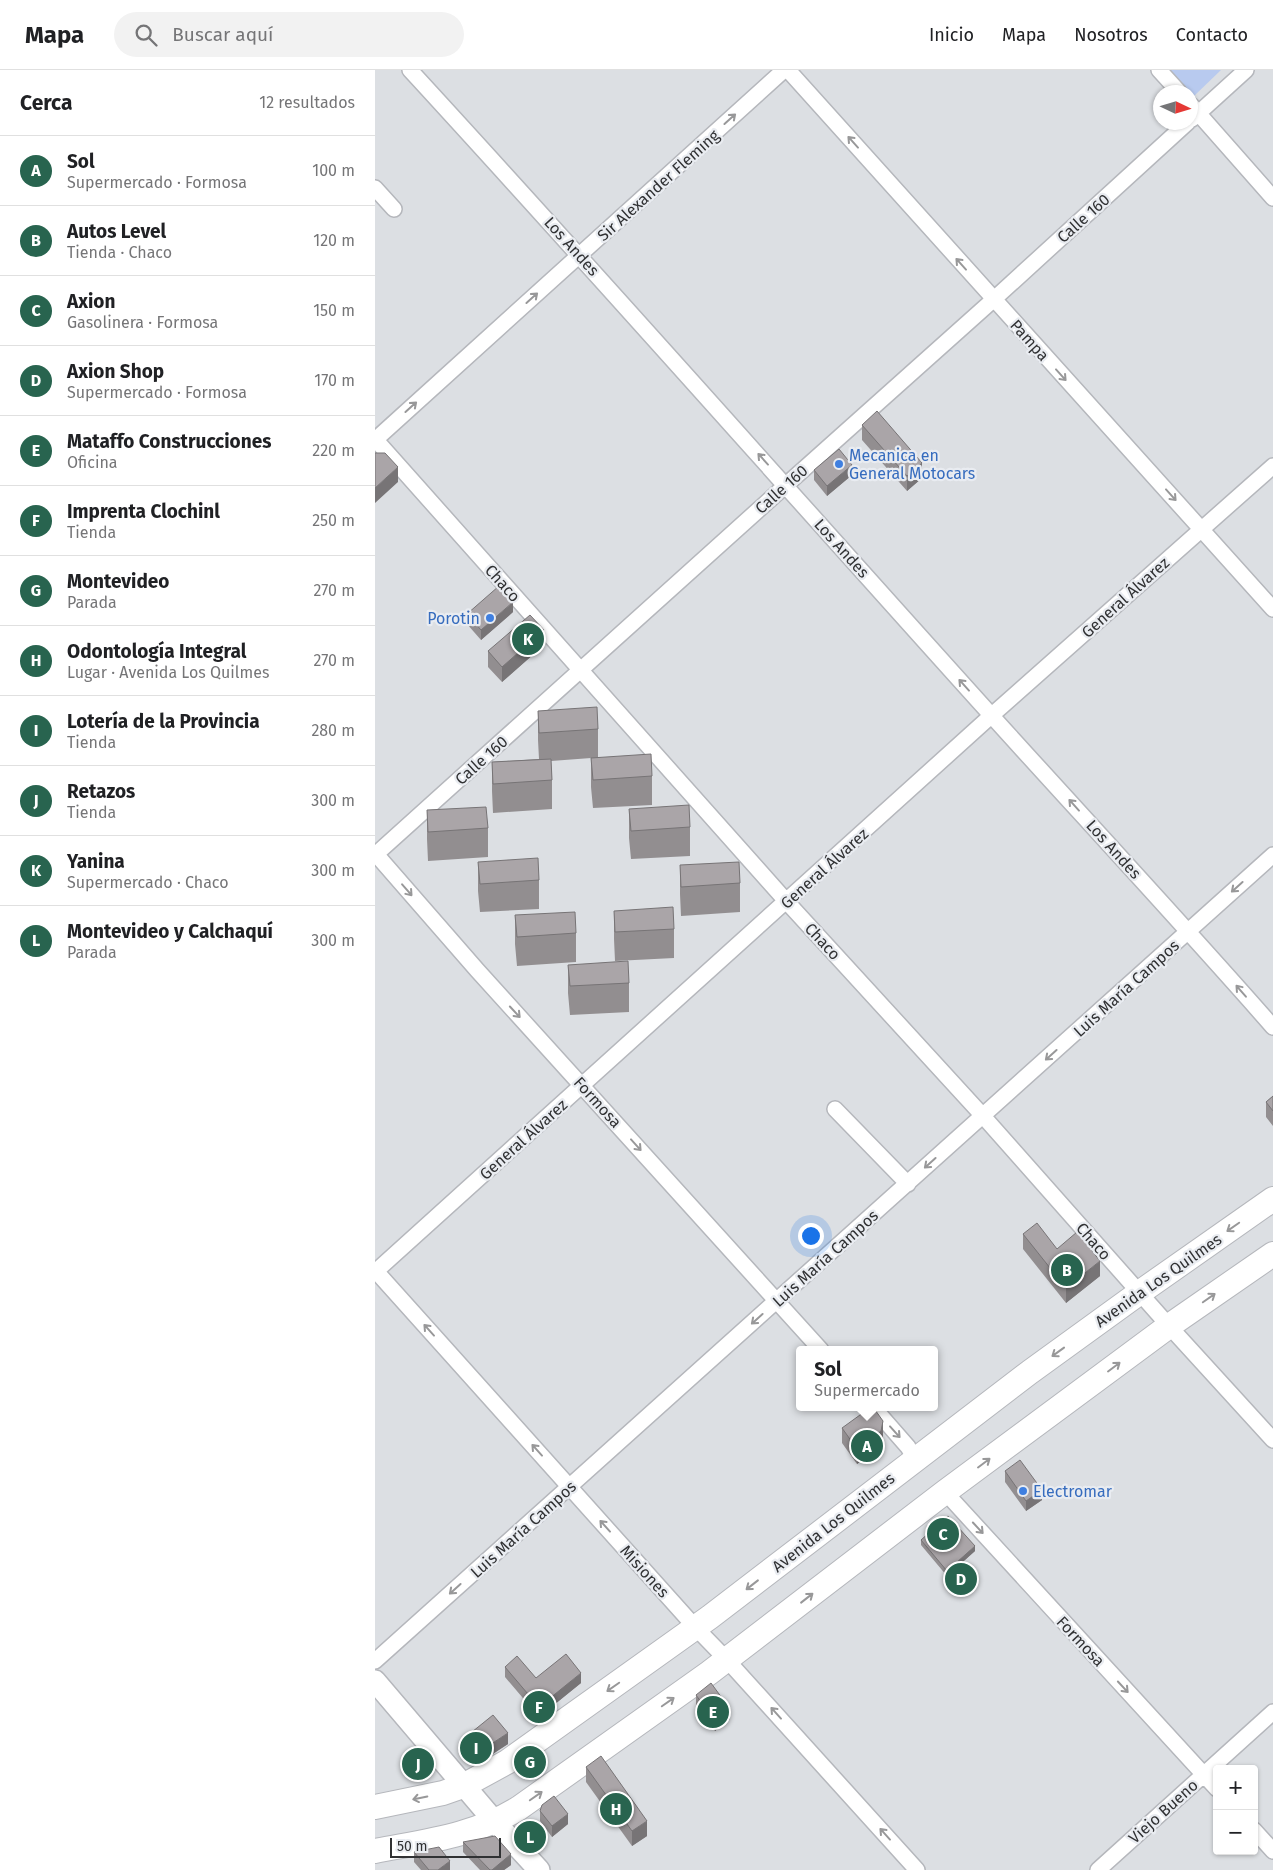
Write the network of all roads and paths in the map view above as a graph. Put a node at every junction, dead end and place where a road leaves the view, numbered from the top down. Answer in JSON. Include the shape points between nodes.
{"nodes":[{"id":1,"x":410,"y":70,"type":"edge"},
{"id":2,"x":784,"y":70,"type":"edge"},
{"id":3,"x":788,"y":70,"type":"edge"},
{"id":4,"x":1159,"y":70,"type":"edge"},
{"id":5,"x":1246,"y":70,"type":"edge"},
{"id":6,"x":1173,"y":85,"type":"edge"},
{"id":7,"x":1198,"y":110,"type":"edge"},
{"id":8,"x":1198,"y":121,"type":"edge"},
{"id":9,"x":1176,"y":130,"type":"edge"},
{"id":10,"x":375,"y":188,"type":"edge"},
{"id":11,"x":1273,"y":198,"type":"edge"},
{"id":12,"x":394,"y":209,"type":"dead end"},
{"id":13,"x":580,"y":255,"type":"junction"},
{"id":14,"x":993,"y":300,"type":"junction"},
{"id":15,"x":375,"y":439,"type":"edge"},
{"id":16,"x":1273,"y":466,"type":"edge"},
{"id":17,"x":786,"y":484,"type":"junction"},
{"id":18,"x":1201,"y":529,"type":"junction"},
{"id":19,"x":1273,"y":609,"type":"edge"},
{"id":20,"x":581,"y":671,"type":"junction"},
{"id":21,"x":992,"y":715,"type":"junction"},
{"id":22,"x":375,"y":854,"type":"edge"},
{"id":23,"x":1273,"y":855,"type":"edge"},
{"id":24,"x":787,"y":902,"type":"junction"},
{"id":25,"x":1189,"y":931,"type":"junction"},
{"id":26,"x":1273,"y":1027,"type":"edge"},
{"id":27,"x":583,"y":1085,"type":"junction"},
{"id":28,"x":835,"y":1109,"type":"dead end"},
{"id":29,"x":983,"y":1116,"type":"junction"},
{"id":30,"x":908,"y":1184,"type":"junction"},
{"id":31,"x":1273,"y":1199,"type":"edge"},
{"id":32,"x":1273,"y":1254,"type":"edge"},
{"id":33,"x":375,"y":1271,"type":"edge"},
{"id":34,"x":1139,"y":1293,"type":"junction"},
{"id":35,"x":777,"y":1301,"type":"junction"},
{"id":36,"x":1169,"y":1326,"type":"junction"},
{"id":37,"x":817,"y":1346,"type":"edge"},
{"id":38,"x":876,"y":1411,"type":"edge"},
{"id":39,"x":1273,"y":1440,"type":"edge"},
{"id":40,"x":915,"y":1459,"type":"junction"},
{"id":41,"x":570,"y":1486,"type":"junction"},
{"id":42,"x":945,"y":1492,"type":"junction"},
{"id":43,"x":696,"y":1628,"type":"junction"},
{"id":44,"x":727,"y":1660,"type":"junction"},
{"id":45,"x":375,"y":1661,"type":"edge"},
{"id":46,"x":375,"y":1681,"type":"edge"},
{"id":47,"x":1273,"y":1712,"type":"edge"},
{"id":48,"x":1204,"y":1774,"type":"junction"},
{"id":49,"x":1213,"y":1784,"type":"edge"},
{"id":50,"x":463,"y":1786,"type":"junction"},
{"id":51,"x":375,"y":1807,"type":"edge"},
{"id":52,"x":495,"y":1822,"type":"junction"},
{"id":53,"x":1258,"y":1834,"type":"edge"},
{"id":54,"x":375,"y":1851,"type":"edge"},
{"id":55,"x":1273,"y":1851,"type":"edge"},
{"id":56,"x":539,"y":1870,"type":"edge"},
{"id":57,"x":917,"y":1870,"type":"edge"},
{"id":58,"x":1098,"y":1870,"type":"edge"}],
"edges":[{"from":1,"to":13,"type":"street","name":"Los Andes"},
{"from":13,"to":2,"type":"street","name":"Sir Alexander Fleming","one_way":true},
{"from":14,"to":3,"type":"street","name":"Pampa","one_way":true},
{"from":4,"to":6,"type":"street"},
{"from":5,"to":7,"type":"street","name":"Calle 160"},
{"from":8,"to":11,"type":"street"},
{"from":9,"to":14,"type":"street","name":"Calle 160"},
{"from":10,"to":12,"type":"street"},
{"from":15,"to":13,"type":"street","name":"Sir Alexander Fleming","one_way":true},
{"from":17,"to":13,"type":"street","name":"Los Andes","one_way":true},
{"from":14,"to":17,"type":"street","name":"Calle 160"},
{"from":14,"to":18,"type":"street","name":"Pampa","one_way":true},
{"from":15,"to":20,"type":"street","name":"Chaco"},
{"from":16,"to":18,"type":"street","name":"General Álvarez"},
{"from":17,"to":20,"type":"street","name":"Calle 160"},
{"from":21,"to":17,"type":"street","name":"Los Andes","one_way":true},
{"from":18,"to":19,"type":"street","name":"Pampa"},
{"from":18,"to":21,"type":"street","name":"General Álvarez"},
{"from":20,"to":22,"type":"street","name":"Calle 160"},
{"from":20,"to":24,"type":"street","name":"Chaco"},
{"from":21,"to":24,"type":"street","name":"General Álvarez"},
{"from":25,"to":21,"type":"street","name":"Los Andes","one_way":true},
{"from":22,"to":27,"type":"street","name":"Formosa","one_way":true},
{"from":23,"to":25,"type":"street","name":"Luis María Campos","one_way":true},
{"from":24,"to":27,"type":"street","name":"General Álvarez"},
{"from":24,"to":29,"type":"street","name":"Chaco"},
{"from":26,"to":25,"type":"street","name":"Los Andes","one_way":true},
{"from":25,"to":29,"type":"street","name":"Luis María Campos","one_way":true},
{"from":27,"to":33,"type":"street","name":"General Álvarez"},
{"from":27,"to":35,"type":"street","name":"Formosa","one_way":true},
{"from":28,"to":30,"type":"street"},
{"from":29,"to":30,"type":"street","name":"Luis María Campos","one_way":true},
{"from":29,"to":34,"type":"street","name":"Chaco"},
{"from":30,"to":35,"type":"street","name":"Luis María Campos"},
{"from":31,"to":34,"type":"main road","name":"Avenida Los Quilmes","one_way":true},
{"from":36,"to":32,"type":"main road","one_way":true},
{"from":41,"to":33,"type":"street","name":"Misiones","one_way":true},
{"from":34,"to":36,"type":"street","name":"Chaco"},
{"from":34,"to":40,"type":"main road","name":"Avenida Los Quilmes","one_way":true},
{"from":35,"to":37,"type":"street","name":"Formosa"},
{"from":35,"to":41,"type":"street","name":"Luis María Campos","one_way":true},
{"from":36,"to":39,"type":"street","name":"Chaco"},
{"from":42,"to":36,"type":"main road","one_way":true},
{"from":38,"to":40,"type":"street","one_way":true},
{"from":40,"to":43,"type":"main road","name":"Avenida Los Quilmes","one_way":true},
{"from":43,"to":41,"type":"street","name":"Misiones","one_way":true},
{"from":41,"to":45,"type":"street","name":"Luis María Campos","one_way":true},
{"from":44,"to":42,"type":"main road","one_way":true},
{"from":42,"to":48,"type":"street","name":"Formosa","one_way":true},
{"from":43,"to":44,"type":"street","name":"Misiones"},
{"from":43,"to":50,"type":"main road","name":"Avenida Los Quilmes","one_way":true,"via":[[507,1762]]},
{"from":52,"to":44,"type":"main road","one_way":true,"via":[[527,1803]]},
{"from":57,"to":44,"type":"street","name":"Misiones","one_way":true},
{"from":46,"to":50,"type":"street"},
{"from":47,"to":48,"type":"street","name":"Viejo Bueno"},
{"from":48,"to":49,"type":"street","name":"Formosa"},
{"from":48,"to":58,"type":"street","name":"Viejo Bueno"},
{"from":50,"to":51,"type":"main road","name":"Avenida Los Quilmes","one_way":true},
{"from":50,"to":52,"type":"street"},
{"from":52,"to":54,"type":"main road","via":[[463,1834]]},
{"from":52,"to":56,"type":"street"},
{"from":53,"to":55,"type":"street"}]}
